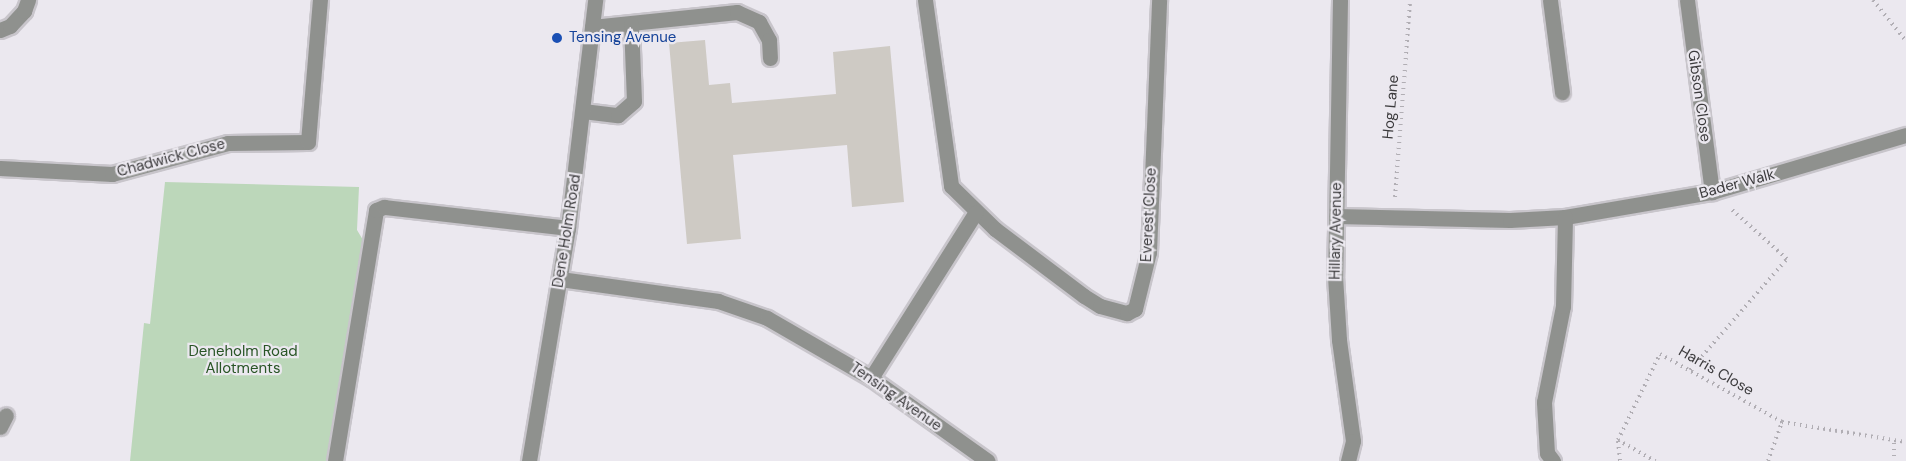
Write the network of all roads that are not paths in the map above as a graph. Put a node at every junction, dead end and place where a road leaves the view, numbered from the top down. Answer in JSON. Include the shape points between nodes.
{"nodes":[{"id":1,"x":28,"y":0,"type":"edge"},
{"id":2,"x":320,"y":0,"type":"edge"},
{"id":3,"x":595,"y":0,"type":"edge"},
{"id":4,"x":925,"y":0,"type":"edge"},
{"id":5,"x":1159,"y":0,"type":"edge"},
{"id":6,"x":1340,"y":0,"type":"edge"},
{"id":7,"x":1550,"y":0,"type":"edge"},
{"id":8,"x":1686,"y":0,"type":"edge"},
{"id":9,"x":631,"y":24,"type":"junction"},
{"id":10,"x":592,"y":27,"type":"junction"},
{"id":11,"x":0,"y":30,"type":"edge"},
{"id":12,"x":770,"y":58,"type":"dead end"},
{"id":13,"x":1562,"y":92,"type":"dead end"},
{"id":14,"x":583,"y":111,"type":"junction"},
{"id":15,"x":1906,"y":135,"type":"edge"},
{"id":16,"x":0,"y":168,"type":"edge"},
{"id":17,"x":1712,"y":192,"type":"junction"},
{"id":18,"x":976,"y":212,"type":"junction"},
{"id":19,"x":1336,"y":216,"type":"junction"},
{"id":20,"x":1565,"y":216,"type":"junction"},
{"id":21,"x":568,"y":228,"type":"junction"},
{"id":22,"x":560,"y":279,"type":"junction"},
{"id":23,"x":871,"y":378,"type":"junction"},
{"id":24,"x":1550,"y":457,"type":"edge"},
{"id":25,"x":335,"y":461,"type":"edge"},
{"id":26,"x":529,"y":461,"type":"edge"},
{"id":27,"x":988,"y":461,"type":"edge"},
{"id":28,"x":1348,"y":461,"type":"edge"}],
"edges":[{"from":1,"to":11,"type":"street","via":[[10,26]]},
{"from":2,"to":16,"type":"street","name":"Chadwick Close","via":[[308,142],[228,143],[112,174]]},
{"from":3,"to":10,"type":"street","name":"Dene Holm Road"},
{"from":4,"to":18,"type":"street","name":"Everest Close","via":[[948,180]]},
{"from":5,"to":18,"type":"street","name":"Everest Close","via":[[1149,252],[1135,309],[1122,312],[1094,303]]},
{"from":6,"to":19,"type":"street","name":"Hillary Avenue"},
{"from":7,"to":13,"type":"street"},
{"from":8,"to":17,"type":"street","name":"Gibson Close"},
{"from":9,"to":10,"type":"street"},
{"from":9,"to":12,"type":"street","via":[[737,12],[759,22],[769,40]]},
{"from":9,"to":14,"type":"street","via":[[634,100],[618,115]]},
{"from":10,"to":14,"type":"street","name":"Dene Holm Road"},
{"from":14,"to":21,"type":"street","name":"Dene Holm Road"},
{"from":15,"to":17,"type":"street","name":"Bader Walk"},
{"from":17,"to":20,"type":"street","name":"Bader Walk"},
{"from":18,"to":23,"type":"street"},
{"from":19,"to":20,"type":"street","name":"Bader Walk","via":[[1510,220]]},
{"from":19,"to":28,"type":"street","name":"Hillary Avenue","via":[[1338,324],[1353,441]]},
{"from":20,"to":24,"type":"street","via":[[1563,306],[1544,402]]},
{"from":21,"to":22,"type":"street","name":"Dene Holm Road"},
{"from":21,"to":25,"type":"street","via":[[384,207],[376,210]]},
{"from":22,"to":23,"type":"street","name":"Tensing Avenue","via":[[718,301],[750,311],[811,339]]},
{"from":22,"to":26,"type":"street","name":"Dene Holm Road"},
{"from":23,"to":27,"type":"street","name":"Tensing Avenue"}]}
